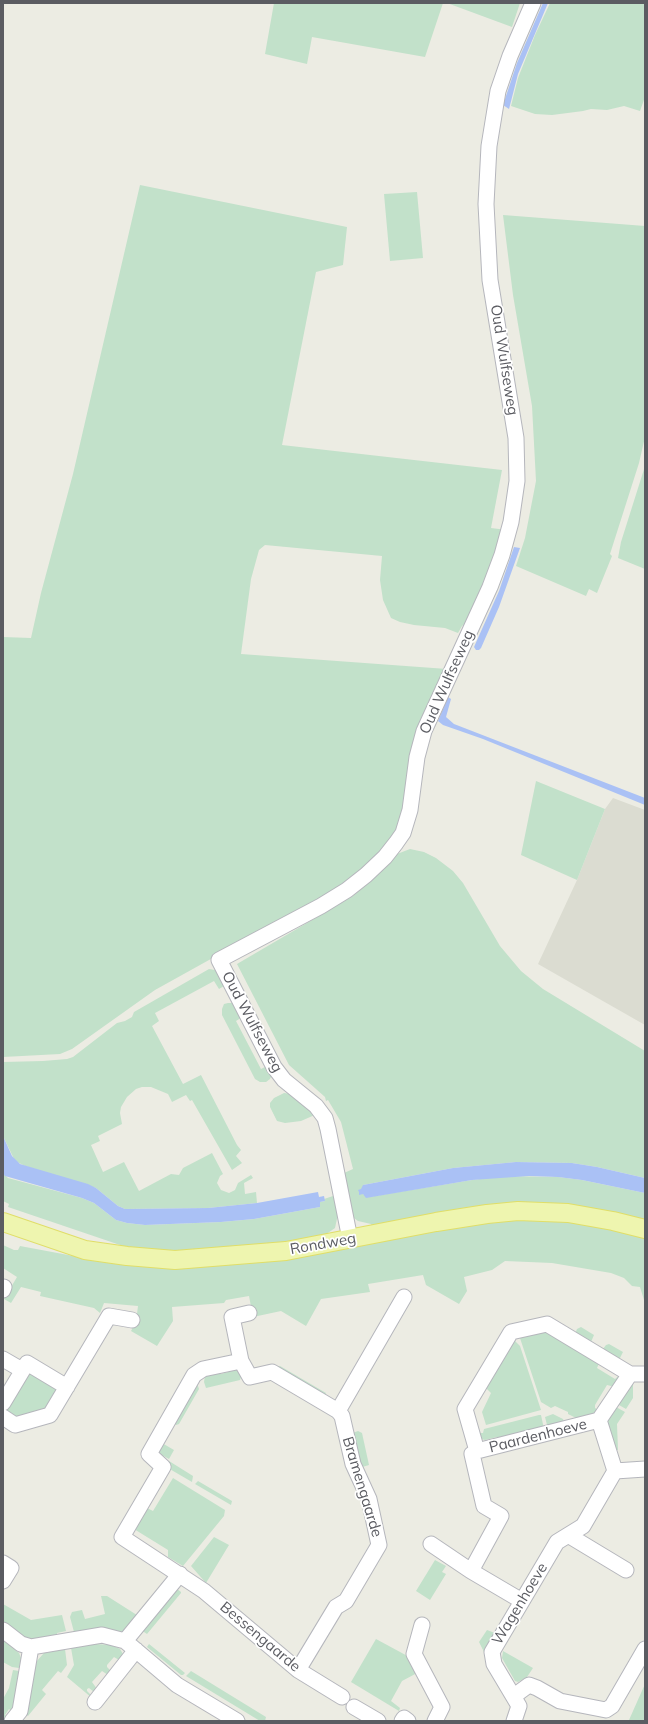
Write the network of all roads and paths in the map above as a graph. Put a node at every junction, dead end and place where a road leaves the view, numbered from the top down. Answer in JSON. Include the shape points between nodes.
{"nodes":[{"id":1,"x":533,"y":3,"type":"edge"},
{"id":2,"x":3,"y":1222,"type":"edge"},
{"id":3,"x":645,"y":1229,"type":"edge"},
{"id":4,"x":350,"y":1239,"type":"junction"},
{"id":5,"x":404,"y":1297,"type":"dead end"},
{"id":6,"x":250,"y":1313,"type":"dead end"},
{"id":7,"x":132,"y":1320,"type":"dead end"},
{"id":8,"x":3,"y":1359,"type":"edge"},
{"id":9,"x":241,"y":1361,"type":"junction"},
{"id":10,"x":22,"y":1370,"type":"junction"},
{"id":11,"x":638,"y":1374,"type":"edge"},
{"id":12,"x":67,"y":1387,"type":"junction"},
{"id":13,"x":4,"y":1398,"type":"edge"},
{"id":14,"x":338,"y":1411,"type":"junction"},
{"id":15,"x":3,"y":1417,"type":"edge"},
{"id":16,"x":599,"y":1420,"type":"junction"},
{"id":17,"x":477,"y":1451,"type":"junction"},
{"id":18,"x":645,"y":1469,"type":"edge"},
{"id":19,"x":615,"y":1471,"type":"junction"},
{"id":20,"x":568,"y":1535,"type":"junction"},
{"id":21,"x":431,"y":1544,"type":"dead end"},
{"id":22,"x":3,"y":1563,"type":"edge"},
{"id":23,"x":471,"y":1570,"type":"junction"},
{"id":24,"x":626,"y":1570,"type":"dead end"},
{"id":25,"x":180,"y":1574,"type":"junction"},
{"id":26,"x":3,"y":1581,"type":"edge"},
{"id":27,"x":522,"y":1601,"type":"junction"},
{"id":28,"x":422,"y":1625,"type":"dead end"},
{"id":29,"x":3,"y":1630,"type":"edge"},
{"id":30,"x":130,"y":1646,"type":"junction"},
{"id":31,"x":31,"y":1647,"type":"junction"},
{"id":32,"x":645,"y":1649,"type":"edge"},
{"id":33,"x":298,"y":1670,"type":"junction"},
{"id":34,"x":514,"y":1696,"type":"junction"},
{"id":35,"x":342,"y":1697,"type":"dead end"},
{"id":36,"x":95,"y":1702,"type":"dead end"},
{"id":37,"x":354,"y":1707,"type":"dead end"},
{"id":38,"x":12,"y":1721,"type":"edge"},
{"id":39,"x":237,"y":1721,"type":"edge"},
{"id":40,"x":378,"y":1721,"type":"edge"},
{"id":41,"x":402,"y":1721,"type":"edge"},
{"id":42,"x":408,"y":1721,"type":"edge"},
{"id":43,"x":435,"y":1721,"type":"edge"},
{"id":44,"x":514,"y":1721,"type":"edge"}],
"edges":[{"from":1,"to":4,"type":"street","name":"Oud Wulfseweg","via":[[498,91],[488,153],[486,204],[490,280],[516,438],[517,480],[511,522],[502,555],[424,731],[417,757],[410,810],[396,843],[385,857],[347,890],[219,960],[274,1067],[284,1080],[316,1106],[325,1118]]},
{"from":2,"to":4,"type":"main road","name":"Rondweg","via":[[85,1250],[175,1260],[286,1251]]},
{"from":3,"to":4,"type":"main road","name":"Rondweg","via":[[568,1213],[518,1211],[436,1222]]},
{"from":5,"to":14,"type":"street"},
{"from":6,"to":9,"type":"street","via":[[232,1317]]},
{"from":7,"to":12,"type":"street","via":[[109,1316]]},
{"from":8,"to":10,"type":"street"},
{"from":9,"to":14,"type":"street","via":[[250,1377],[272,1372]]},
{"from":9,"to":25,"type":"street","name":"Bessengaarde","via":[[203,1369],[194,1375],[149,1454],[163,1467],[122,1537]]},
{"from":10,"to":12,"type":"street","via":[[27,1363]]},
{"from":10,"to":13,"type":"street"},
{"from":11,"to":16,"type":"street","name":"Paardenhoeve"},
{"from":11,"to":17,"type":"street","name":"Paardenhoeve","via":[[547,1324],[511,1332],[465,1409]]},
{"from":12,"to":15,"type":"street","via":[[50,1415],[15,1425]]},
{"from":14,"to":33,"type":"street","name":"Bramengaarde","via":[[342,1416],[353,1464],[369,1499],[379,1545],[346,1601],[336,1607]]},
{"from":16,"to":17,"type":"street","name":"Paardenhoeve"},
{"from":16,"to":19,"type":"street","name":"Paardenhoeve"},
{"from":17,"to":23,"type":"street","name":"Paardenhoeve","via":[[472,1454],[484,1506],[501,1516]]},
{"from":18,"to":19,"type":"street"},
{"from":19,"to":20,"type":"street","name":"Wagenhoeve","via":[[583,1526]]},
{"from":20,"to":24,"type":"street"},
{"from":20,"to":27,"type":"street","name":"Wagenhoeve","via":[[557,1542]]},
{"from":21,"to":23,"type":"street"},
{"from":22,"to":26,"type":"street","via":[[11,1568]]},
{"from":23,"to":27,"type":"street"},
{"from":25,"to":30,"type":"street"},
{"from":25,"to":33,"type":"street","name":"Bessengaarde"},
{"from":27,"to":34,"type":"street","name":"Wagenhoeve","via":[[492,1652],[494,1664]]},
{"from":28,"to":43,"type":"street","via":[[414,1654],[442,1707]]},
{"from":29,"to":31,"type":"street","via":[[21,1644]]},
{"from":30,"to":31,"type":"street","via":[[102,1635]]},
{"from":30,"to":36,"type":"street"},
{"from":30,"to":39,"type":"street","via":[[178,1685]]},
{"from":31,"to":38,"type":"street","via":[[20,1712]]},
{"from":32,"to":34,"type":"street","via":[[612,1706],[606,1710],[560,1701],[529,1686]]},
{"from":33,"to":35,"type":"street","name":"Bessengaarde"},
{"from":34,"to":44,"type":"street","name":"Wagenhoeve","via":[[519,1706]]},
{"from":37,"to":40,"type":"street"},
{"from":41,"to":42,"type":"street","via":[[404,1718]]}]}
